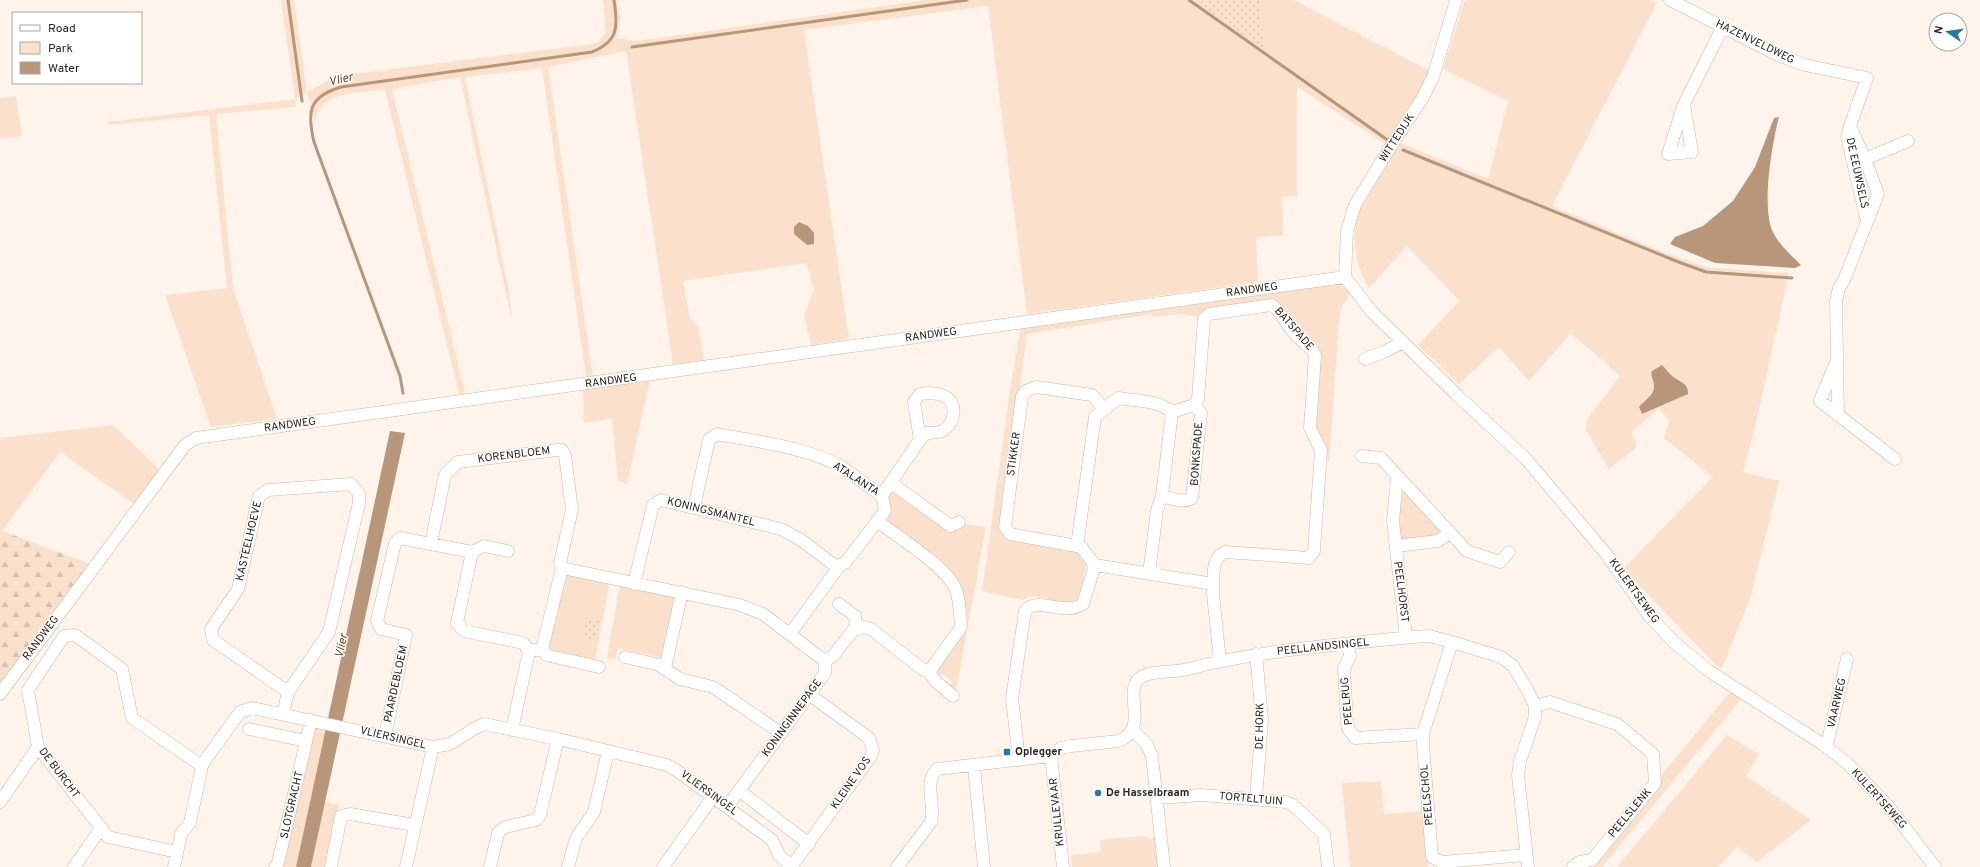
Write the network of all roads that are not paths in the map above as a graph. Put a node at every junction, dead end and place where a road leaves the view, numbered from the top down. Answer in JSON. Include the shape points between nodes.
{"nodes":[{"id":1,"x":1456,"y":0,"type":"edge"},
{"id":2,"x":1670,"y":0,"type":"edge"},
{"id":3,"x":1723,"y":27,"type":"junction"},
{"id":4,"x":1867,"y":78,"type":"joint"},
{"id":5,"x":1684,"y":104,"type":"dead end"},
{"id":6,"x":1850,"y":126,"type":"junction"},
{"id":7,"x":1908,"y":141,"type":"dead end"},
{"id":8,"x":1865,"y":159,"type":"junction"},
{"id":9,"x":1867,"y":220,"type":"junction"},
{"id":10,"x":1345,"y":277,"type":"junction"},
{"id":11,"x":1403,"y":342,"type":"junction"},
{"id":12,"x":1365,"y":359,"type":"dead end"},
{"id":13,"x":1837,"y":359,"type":"junction"},
{"id":14,"x":1194,"y":404,"type":"junction"},
{"id":15,"x":1104,"y":409,"type":"junction"},
{"id":16,"x":1172,"y":412,"type":"junction"},
{"id":17,"x":1838,"y":416,"type":"junction"},
{"id":18,"x":920,"y":440,"type":"dead end"},
{"id":19,"x":1362,"y":456,"type":"dead end"},
{"id":20,"x":1895,"y":459,"type":"dead end"},
{"id":21,"x":1397,"y":477,"type":"junction"},
{"id":22,"x":891,"y":483,"type":"junction"},
{"id":23,"x":882,"y":495,"type":"junction"},
{"id":24,"x":1162,"y":496,"type":"junction"},
{"id":25,"x":694,"y":507,"type":"junction"},
{"id":26,"x":877,"y":521,"type":"junction"},
{"id":27,"x":959,"y":522,"type":"dead end"},
{"id":28,"x":1450,"y":533,"type":"junction"},
{"id":29,"x":431,"y":544,"type":"junction"},
{"id":30,"x":1077,"y":546,"type":"junction"},
{"id":31,"x":1396,"y":546,"type":"junction"},
{"id":32,"x":508,"y":551,"type":"dead end"},
{"id":33,"x":472,"y":552,"type":"junction"},
{"id":34,"x":1510,"y":552,"type":"dead end"},
{"id":35,"x":1095,"y":565,"type":"junction"},
{"id":36,"x":562,"y":568,"type":"junction"},
{"id":37,"x":838,"y":568,"type":"junction"},
{"id":38,"x":1149,"y":574,"type":"junction"},
{"id":39,"x":634,"y":584,"type":"junction"},
{"id":40,"x":1213,"y":584,"type":"junction"},
{"id":41,"x":682,"y":592,"type":"junction"},
{"id":42,"x":839,"y":604,"type":"dead end"},
{"id":43,"x":856,"y":628,"type":"junction"},
{"id":44,"x":790,"y":634,"type":"junction"},
{"id":45,"x":1406,"y":637,"type":"junction"},
{"id":46,"x":1452,"y":642,"type":"junction"},
{"id":47,"x":1348,"y":644,"type":"junction"},
{"id":48,"x":542,"y":649,"type":"junction"},
{"id":49,"x":529,"y":651,"type":"junction"},
{"id":50,"x":1256,"y":654,"type":"junction"},
{"id":51,"x":625,"y":657,"type":"dead end"},
{"id":52,"x":1847,"y":659,"type":"dead end"},
{"id":53,"x":825,"y":661,"type":"junction"},
{"id":54,"x":1220,"y":661,"type":"junction"},
{"id":55,"x":599,"y":667,"type":"dead end"},
{"id":56,"x":665,"y":668,"type":"junction"},
{"id":57,"x":929,"y":672,"type":"junction"},
{"id":58,"x":288,"y":692,"type":"junction"},
{"id":59,"x":0,"y":694,"type":"edge"},
{"id":60,"x":810,"y":695,"type":"junction"},
{"id":61,"x":953,"y":696,"type":"dead end"},
{"id":62,"x":1535,"y":706,"type":"junction"},
{"id":63,"x":283,"y":714,"type":"junction"},
{"id":64,"x":316,"y":721,"type":"junction"},
{"id":65,"x":249,"y":729,"type":"dead end"},
{"id":66,"x":512,"y":730,"type":"junction"},
{"id":67,"x":1132,"y":730,"type":"junction"},
{"id":68,"x":781,"y":733,"type":"junction"},
{"id":69,"x":1423,"y":734,"type":"junction"},
{"id":70,"x":385,"y":736,"type":"junction"},
{"id":71,"x":558,"y":739,"type":"junction"},
{"id":72,"x":306,"y":741,"type":"junction"},
{"id":73,"x":1824,"y":745,"type":"junction"},
{"id":74,"x":38,"y":747,"type":"junction"},
{"id":75,"x":432,"y":747,"type":"junction"},
{"id":76,"x":608,"y":751,"type":"junction"},
{"id":77,"x":1051,"y":756,"type":"junction"},
{"id":78,"x":1019,"y":760,"type":"junction"},
{"id":79,"x":202,"y":766,"type":"junction"},
{"id":80,"x":974,"y":766,"type":"junction"},
{"id":81,"x":740,"y":790,"type":"junction"},
{"id":82,"x":713,"y":797,"type":"junction"},
{"id":83,"x":1157,"y":798,"type":"junction"},
{"id":84,"x":1256,"y":799,"type":"junction"},
{"id":85,"x":0,"y":802,"type":"edge"},
{"id":86,"x":727,"y":807,"type":"junction"},
{"id":87,"x":414,"y":825,"type":"junction"},
{"id":88,"x":103,"y":829,"type":"junction"},
{"id":89,"x":809,"y":844,"type":"junction"},
{"id":90,"x":177,"y":852,"type":"junction"},
{"id":91,"x":1527,"y":861,"type":"edge"},
{"id":92,"x":74,"y":867,"type":"edge"},
{"id":93,"x":174,"y":867,"type":"edge"},
{"id":94,"x":275,"y":867,"type":"edge"},
{"id":95,"x":331,"y":867,"type":"edge"},
{"id":96,"x":406,"y":867,"type":"edge"},
{"id":97,"x":490,"y":867,"type":"edge"},
{"id":98,"x":568,"y":867,"type":"edge"},
{"id":99,"x":663,"y":867,"type":"edge"},
{"id":100,"x":792,"y":867,"type":"edge"},
{"id":101,"x":897,"y":867,"type":"edge"},
{"id":102,"x":984,"y":867,"type":"edge"},
{"id":103,"x":1063,"y":867,"type":"edge"},
{"id":104,"x":1164,"y":867,"type":"edge"},
{"id":105,"x":1328,"y":867,"type":"edge"},
{"id":106,"x":1573,"y":867,"type":"edge"},
{"id":107,"x":1936,"y":867,"type":"edge"}],
"edges":[{"from":1,"to":10,"type":"street","name":"WITTEDIJK","via":[[1433,77],[1422,99],[1355,205],[1347,231]]},
{"from":2,"to":3,"type":"street","name":"HAZENVELDWEG"},
{"from":3,"to":4,"type":"street","name":"HAZENVELDWEG","via":[[1778,55],[1805,65]]},
{"from":3,"to":5,"type":"street"},
{"from":4,"to":6,"type":"street","name":"DE EEUWSELS"},
{"from":6,"to":8,"type":"street","name":"DE EEUWSELS"},
{"from":6,"to":9,"type":"street","name":"DE EEUWSELS","via":[[1847,137]]},
{"from":7,"to":8,"type":"street","name":"DE EEUWSELS"},
{"from":8,"to":9,"type":"street","name":"DE EEUWSELS","via":[[1878,194]]},
{"from":9,"to":13,"type":"street","name":"DE EEUWSELS","via":[[1836,301]]},
{"from":10,"to":11,"type":"street","name":"KULERTSEWEG","via":[[1371,311]]},
{"from":10,"to":59,"type":"street","name":"RANDWEG","via":[[196,438],[185,445]]},
{"from":11,"to":12,"type":"street"},
{"from":11,"to":73,"type":"street","name":"KULERTSEWEG","via":[[1526,459],[1607,555],[1650,617],[1676,644],[1709,671]]},
{"from":13,"to":17,"type":"street","name":"DE EEUWSELS"},
{"from":13,"to":17,"type":"street","name":"DE EEUWSELS","via":[[1820,401]]},
{"from":14,"to":16,"type":"street"},
{"from":14,"to":24,"type":"street","name":"BONKSPADE","via":[[1201,413],[1192,498],[1184,501]]},
{"from":14,"to":40,"type":"street","name":"BATSPADE","via":[[1198,399],[1204,319],[1209,314],[1272,305],[1280,311],[1298,338],[1312,347],[1315,355],[1310,428],[1321,450],[1314,551],[1309,558],[1225,552],[1218,555],[1214,563]]},
{"from":15,"to":16,"type":"street","via":[[1118,398],[1158,404]]},
{"from":15,"to":30,"type":"street","via":[[1095,417]]},
{"from":15,"to":30,"type":"street","name":"STIKKER","via":[[1092,395],[1036,387],[1026,391],[1022,396],[1005,527],[1010,534]]},
{"from":16,"to":24,"type":"street"},
{"from":17,"to":20,"type":"street","name":"DE EEUWSELS"},
{"from":18,"to":22,"type":"street"},
{"from":19,"to":21,"type":"street","via":[[1381,458]]},
{"from":21,"to":28,"type":"street"},
{"from":21,"to":31,"type":"street","name":"PEELHORST","via":[[1392,521]]},
{"from":22,"to":23,"type":"street"},
{"from":22,"to":27,"type":"street","via":[[951,526]]},
{"from":23,"to":25,"type":"street","name":"ATALANTA","via":[[841,467],[825,460],[802,452],[717,434],[709,440]]},
{"from":23,"to":26,"type":"street","name":"ATALANTA","via":[[885,511]]},
{"from":24,"to":38,"type":"street","via":[[1157,510]]},
{"from":25,"to":37,"type":"street","name":"KONINGSMANTEL","via":[[781,530],[801,540]]},
{"from":25,"to":39,"type":"street","name":"KONINGSMANTEL","via":[[661,500],[653,505]]},
{"from":26,"to":37,"type":"street","name":"ATALANTA","via":[[846,563]]},
{"from":26,"to":57,"type":"street","via":[[938,567],[957,591],[961,627]]},
{"from":28,"to":31,"type":"street","name":"PEELHORST","via":[[1438,541]]},
{"from":28,"to":34,"type":"street","via":[[1467,551],[1500,562]]},
{"from":29,"to":33,"type":"street","name":"PAARDEBLOEM"},
{"from":29,"to":36,"type":"street","name":"KORENBLOEM","via":[[445,475],[458,462],[562,450],[565,455],[572,510],[560,563]]},
{"from":29,"to":70,"type":"street","name":"PAARDEBLOEM","via":[[400,538],[395,543],[377,621],[382,629],[406,635]]},
{"from":30,"to":35,"type":"street","via":[[1081,547]]},
{"from":31,"to":45,"type":"street","name":"PEELHORST"},
{"from":32,"to":33,"type":"street","name":"PAARDEBLOEM","via":[[484,546]]},
{"from":33,"to":49,"type":"street","via":[[457,624],[464,631],[523,643]]},
{"from":35,"to":38,"type":"street"},
{"from":35,"to":78,"type":"street","via":[[1083,604],[1076,609],[1036,604],[1030,605],[1025,611],[1012,698]]},
{"from":36,"to":39,"type":"street"},
{"from":36,"to":48,"type":"street"},
{"from":37,"to":44,"type":"street","name":"ATALANTA"},
{"from":38,"to":40,"type":"street"},
{"from":39,"to":41,"type":"street"},
{"from":40,"to":54,"type":"street"},
{"from":41,"to":44,"type":"street","via":[[740,604],[763,614]]},
{"from":41,"to":56,"type":"street"},
{"from":42,"to":43,"type":"street","via":[[855,616]]},
{"from":43,"to":53,"type":"street","via":[[833,656]]},
{"from":43,"to":57,"type":"street","via":[[871,629]]},
{"from":44,"to":53,"type":"street"},
{"from":45,"to":46,"type":"street","name":"PEELLANDSINGEL","via":[[1429,636]]},
{"from":45,"to":47,"type":"street","name":"PEELLANDSINGEL"},
{"from":46,"to":62,"type":"street","name":"PEELLANDSINGEL","via":[[1501,657],[1513,666]]},
{"from":46,"to":69,"type":"street","name":"PEELSCHOL"},
{"from":47,"to":50,"type":"street","name":"PEELLANDSINGEL"},
{"from":47,"to":69,"type":"street","name":"PEELRUG","via":[[1350,656],[1344,668],[1347,724],[1355,738]]},
{"from":48,"to":49,"type":"street"},
{"from":48,"to":55,"type":"street","via":[[546,655]]},
{"from":49,"to":66,"type":"street"},
{"from":50,"to":54,"type":"street","name":"PEELLANDSINGEL"},
{"from":50,"to":84,"type":"street","name":"DE HORK","via":[[1262,719]]},
{"from":51,"to":56,"type":"street"},
{"from":52,"to":73,"type":"street","name":"VAARWEG","via":[[1828,740]]},
{"from":53,"to":60,"type":"street","name":"KONINGINNEPAGE","via":[[825,673]]},
{"from":54,"to":67,"type":"street","name":"PEELLANDSINGEL","via":[[1142,677],[1136,682],[1133,690],[1136,723]]},
{"from":56,"to":68,"type":"street","via":[[680,679],[713,687]]},
{"from":57,"to":61,"type":"street","via":[[935,681]]},
{"from":58,"to":58,"type":"street","name":"KASTEELHOEVE","via":[[330,632],[359,503],[359,494],[351,484],[268,490],[259,496],[238,589],[211,629],[213,640]]},
{"from":58,"to":63,"type":"street","name":"KASTEELHOEVE"},
{"from":60,"to":68,"type":"street","name":"KONINGINNEPAGE"},
{"from":60,"to":89,"type":"street","name":"KLEINE VOS","via":[[869,738],[873,750]]},
{"from":62,"to":91,"type":"street","via":[[1535,717],[1520,761],[1518,775]]},
{"from":62,"to":106,"type":"street","name":"PEELSLENK","via":[[1550,702],[1617,724],[1653,754],[1655,784],[1592,860],[1579,862]]},
{"from":63,"to":64,"type":"street","name":"VLIERSINGEL"},
{"from":63,"to":79,"type":"street","name":"VLIERSINGEL","via":[[252,708],[240,712]]},
{"from":64,"to":70,"type":"street","name":"VLIERSINGEL"},
{"from":64,"to":72,"type":"street","name":"SLOTGRACHT"},
{"from":65,"to":72,"type":"street"},
{"from":66,"to":71,"type":"street","name":"VLIERSINGEL"},
{"from":66,"to":75,"type":"street","name":"VLIERSINGEL","via":[[484,724],[450,744]]},
{"from":67,"to":77,"type":"street","via":[[1126,738],[1061,748]]},
{"from":67,"to":83,"type":"street","via":[[1146,743],[1152,756]]},
{"from":68,"to":81,"type":"street","name":"KONINGINNEPAGE"},
{"from":69,"to":91,"type":"street","name":"PEELSCHOL","via":[[1432,857],[1442,862]]},
{"from":70,"to":75,"type":"street","name":"VLIERSINGEL"},
{"from":71,"to":76,"type":"street","name":"VLIERSINGEL"},
{"from":71,"to":97,"type":"street","via":[[540,815],[536,820],[505,827],[498,834]]},
{"from":72,"to":94,"type":"street","name":"SLOTGRACHT"},
{"from":73,"to":107,"type":"street","name":"KULERTSEWEG","via":[[1847,764],[1889,807]]},
{"from":74,"to":79,"type":"street","name":"DE BURCHT","via":[[28,690],[64,636],[75,635],[122,669],[132,718]]},
{"from":74,"to":85,"type":"street"},
{"from":74,"to":88,"type":"street","name":"DE BURCHT"},
{"from":75,"to":87,"type":"street"},
{"from":76,"to":82,"type":"street","name":"VLIERSINGEL","via":[[667,766]]},
{"from":76,"to":98,"type":"street","via":[[594,812],[576,838]]},
{"from":77,"to":78,"type":"street"},
{"from":77,"to":103,"type":"street","name":"KRULLEVAAR"},
{"from":78,"to":80,"type":"street"},
{"from":79,"to":90,"type":"street","name":"VLIERSINGEL","via":[[190,824],[181,834]]},
{"from":80,"to":101,"type":"street","via":[[941,767],[932,774],[931,822]]},
{"from":80,"to":102,"type":"street"},
{"from":81,"to":86,"type":"street","name":"KONINGINNEPAGE"},
{"from":81,"to":89,"type":"street","name":"VLIERSINGEL"},
{"from":82,"to":86,"type":"street","name":"VLIERSINGEL"},
{"from":82,"to":99,"type":"street"},
{"from":83,"to":84,"type":"street","name":"TORTELTUIN","via":[[1188,795]]},
{"from":83,"to":104,"type":"street"},
{"from":84,"to":105,"type":"street","name":"TORTELTUIN","via":[[1286,802],[1303,814],[1324,834]]},
{"from":86,"to":100,"type":"street","name":"VLIERSINGEL","via":[[772,840],[779,855]]},
{"from":87,"to":95,"type":"street","via":[[350,814],[341,816]]},
{"from":87,"to":96,"type":"street"},
{"from":88,"to":90,"type":"street","name":"DE BURCHT","via":[[108,837]]},
{"from":88,"to":92,"type":"street"},
{"from":89,"to":100,"type":"street","name":"KLEINE VOS"},
{"from":90,"to":93,"type":"street","name":"VLIERSINGEL"}]}
